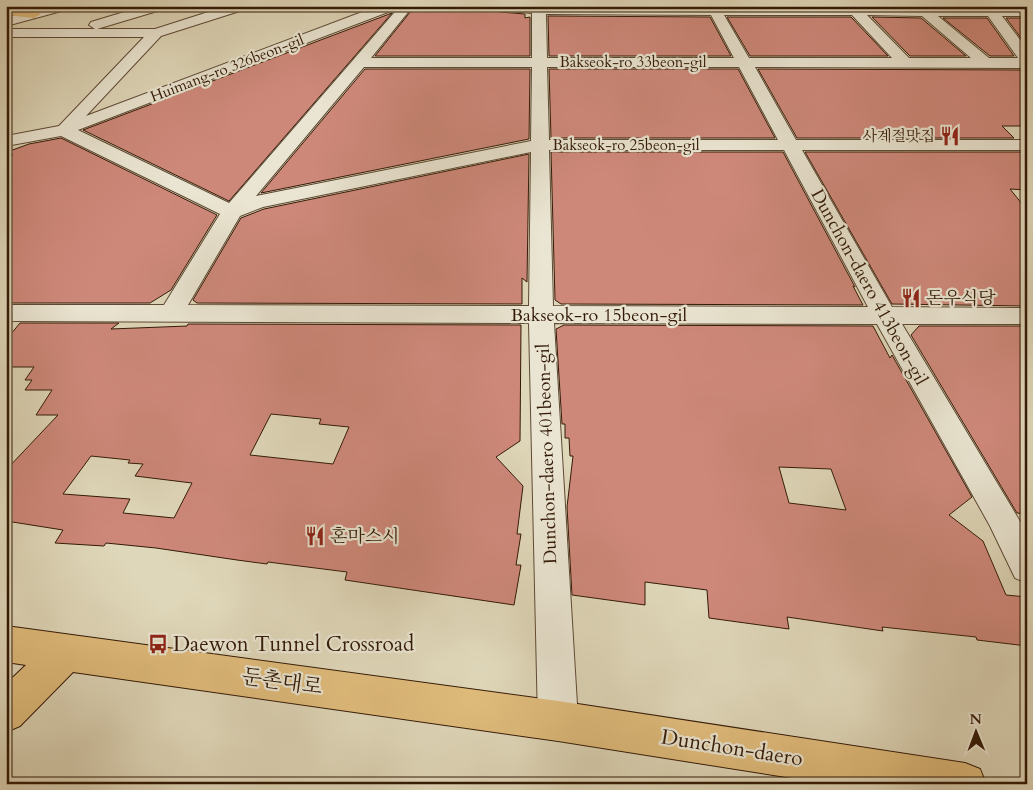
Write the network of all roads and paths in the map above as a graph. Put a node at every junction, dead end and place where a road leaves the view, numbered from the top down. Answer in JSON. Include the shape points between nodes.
{"nodes":[{"id":1,"x":64,"y":6,"type":"edge"},
{"id":2,"x":159,"y":6,"type":"edge"},
{"id":3,"x":240,"y":6,"type":"edge"},
{"id":4,"x":391,"y":6,"type":"edge"},
{"id":5,"x":407,"y":6,"type":"edge"},
{"id":6,"x":500,"y":6,"type":"edge"},
{"id":7,"x":539,"y":8,"type":"edge"},
{"id":8,"x":714,"y":8,"type":"edge"},
{"id":9,"x":853,"y":8,"type":"edge"},
{"id":10,"x":922,"y":8,"type":"edge"},
{"id":11,"x":990,"y":9,"type":"edge"},
{"id":12,"x":6,"y":11,"type":"edge"},
{"id":13,"x":1027,"y":12,"type":"edge"},
{"id":14,"x":34,"y":14,"type":"junction"},
{"id":15,"x":6,"y":22,"type":"edge"},
{"id":16,"x":6,"y":33,"type":"edge"},
{"id":17,"x":67,"y":33,"type":"junction"},
{"id":18,"x":156,"y":33,"type":"junction"},
{"id":19,"x":1027,"y":61,"type":"edge"},
{"id":20,"x":362,"y":62,"type":"junction"},
{"id":21,"x":538,"y":62,"type":"junction"},
{"id":22,"x":744,"y":63,"type":"junction"},
{"id":23,"x":905,"y":63,"type":"junction"},
{"id":24,"x":985,"y":63,"type":"junction"},
{"id":25,"x":63,"y":130,"type":"junction"},
{"id":26,"x":6,"y":141,"type":"edge"},
{"id":27,"x":539,"y":145,"type":"junction"},
{"id":28,"x":790,"y":145,"type":"junction"},
{"id":29,"x":1027,"y":145,"type":"edge"},
{"id":30,"x":232,"y":212,"type":"junction"},
{"id":31,"x":6,"y":313,"type":"edge"},
{"id":32,"x":171,"y":314,"type":"junction"},
{"id":33,"x":541,"y":314,"type":"junction"},
{"id":34,"x":885,"y":316,"type":"junction"},
{"id":35,"x":1027,"y":316,"type":"edge"},
{"id":36,"x":1027,"y":567,"type":"edge"},
{"id":37,"x":6,"y":644,"type":"edge"},
{"id":38,"x":66,"y":652,"type":"junction"},
{"id":39,"x":6,"y":712,"type":"edge"},
{"id":40,"x":558,"y":721,"type":"junction"},
{"id":41,"x":965,"y":784,"type":"edge"}],
"edges":[{"from":1,"to":14,"type":"street"},
{"from":2,"to":17,"type":"street"},
{"from":3,"to":18,"type":"street"},
{"from":4,"to":25,"type":"street","name":"Huimang-ro 326beon-gil"},
{"from":5,"to":20,"type":"street"},
{"from":6,"to":7,"type":"street"},
{"from":7,"to":8,"type":"street"},
{"from":7,"to":21,"type":"street","name":"Dunchon-daero 401beon-gil"},
{"from":8,"to":9,"type":"street"},
{"from":8,"to":22,"type":"street","name":"Dunchon-daero 413beon-gil"},
{"from":9,"to":10,"type":"street"},
{"from":9,"to":23,"type":"street"},
{"from":10,"to":11,"type":"street"},
{"from":10,"to":24,"type":"street"},
{"from":11,"to":13,"type":"street"},
{"from":11,"to":19,"type":"street"},
{"from":12,"to":14,"type":"main road"},
{"from":14,"to":15,"type":"street"},
{"from":16,"to":17,"type":"street"},
{"from":17,"to":18,"type":"street"},
{"from":18,"to":25,"type":"street"},
{"from":19,"to":24,"type":"street","name":"Bakseok-ro 33beon-gil"},
{"from":20,"to":21,"type":"street","name":"Bakseok-ro 33beon-gil"},
{"from":20,"to":30,"type":"street"},
{"from":21,"to":22,"type":"street","name":"Bakseok-ro 33beon-gil"},
{"from":21,"to":27,"type":"street","name":"Dunchon-daero 401beon-gil"},
{"from":22,"to":23,"type":"street","name":"Bakseok-ro 33beon-gil"},
{"from":22,"to":28,"type":"street","name":"Dunchon-daero 413beon-gil"},
{"from":23,"to":24,"type":"street","name":"Bakseok-ro 33beon-gil"},
{"from":25,"to":26,"type":"street","name":"Huimang-ro 326beon-gil"},
{"from":25,"to":30,"type":"street"},
{"from":27,"to":28,"type":"street","name":"Bakseok-ro 25beon-gil"},
{"from":27,"to":30,"type":"street","name":"Bakseok-ro 25beon-gil","via":[[257,202]]},
{"from":27,"to":33,"type":"street","name":"Dunchon-daero 401beon-gil"},
{"from":28,"to":29,"type":"street","name":"Bakseok-ro 25beon-gil"},
{"from":28,"to":34,"type":"street","name":"Dunchon-daero 413beon-gil"},
{"from":30,"to":32,"type":"street"},
{"from":31,"to":32,"type":"street","name":"Bakseok-ro 15beon-gil"},
{"from":32,"to":33,"type":"street","name":"Bakseok-ro 15beon-gil"},
{"from":33,"to":34,"type":"street","name":"Bakseok-ro 15beon-gil"},
{"from":33,"to":40,"type":"street","name":"Dunchon-daero 401beon-gil"},
{"from":34,"to":35,"type":"street","name":"Bakseok-ro 15beon-gil"},
{"from":34,"to":36,"type":"street","name":"Dunchon-daero 413beon-gil"},
{"from":37,"to":38,"type":"main road","name":"둔촌대로"},
{"from":38,"to":39,"type":"main road"},
{"from":38,"to":40,"type":"main road","name":"둔촌대로"},
{"from":40,"to":41,"type":"main road","name":"Dunchon-daero"}]}
